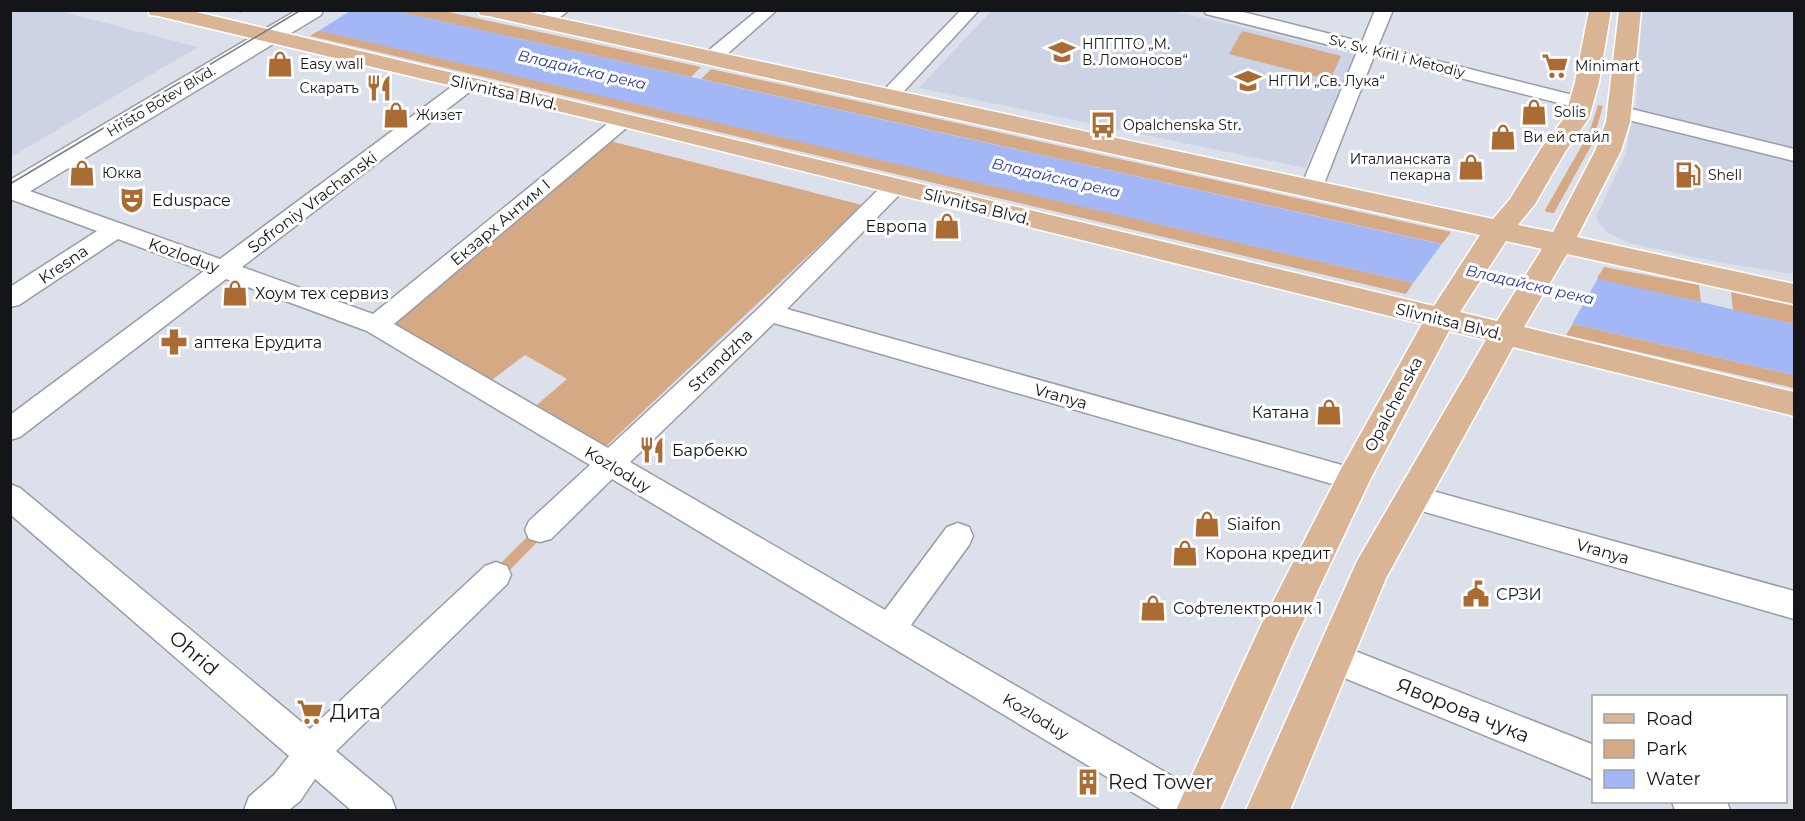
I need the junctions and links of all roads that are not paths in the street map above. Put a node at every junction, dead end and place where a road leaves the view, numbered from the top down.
1 (158, 10) edge
2 (313, 10) edge
3 (488, 10) edge
4 (768, 10) edge
5 (971, 10) edge
6 (1212, 10) edge
7 (1384, 10) edge
8 (1600, 10) edge
9 (1630, 10) edge
10 (552, 16) edge
11 (267, 26) edge
12 (1367, 48) junction
13 (710, 59) junction
14 (470, 83) junction
15 (887, 98) junction
16 (1582, 103) junction
17 (1619, 112) junction
18 (624, 120) junction
19 (1794, 155) edge
20 (11, 186) edge
21 (895, 186) junction
22 (1311, 189) junction
23 (115, 230) junction
24 (1495, 235) junction
25 (1556, 249) junction
26 (224, 269) junction
27 (1794, 294) edge
28 (10, 299) edge
29 (1444, 312) junction
30 (769, 313) junction
31 (376, 325) junction
32 (1509, 328) junction
33 (1794, 404) edge
34 (10, 430) edge
35 (610, 464) junction
36 (1353, 479) junction
37 (10, 496) edge
38 (1411, 497) junction
39 (540, 530) dead end
40 (958, 536) dead end
41 (496, 575) dead end
42 (1794, 605) edge
43 (890, 629) junction
44 (1332, 657) junction
45 (313, 754) junction
46 (1592, 763) edge
47 (1695, 803) edge
48 (262, 810) edge
49 (378, 810) edge
50 (1197, 810) edge
51 (1268, 810) edge
52 (1712, 810) edge

1 - 11 main road, Slivnitsa Blvd.
2 - 11 main road, Hristo Botev Blvd.
3 - 10 main road
4 - 13 street
5 - 15 street
6 - 12 street, Sv. Sv. Kiril i Metodiy
7 - 12 street
8 - 16 main road, Opalchenska
9 - 17 main road
10 - 13 main road
11 - 14 main road, Slivnitsa Blvd.
11 - 20 main road, Hristo Botev Blvd.
12 - 16 street, Sv. Sv. Kiril i Metodiy
12 - 22 street
13 - 15 main road
14 - 18 main road, Slivnitsa Blvd.
14 - 26 street, Sofroniy Vrachanski
15 - 22 main road
16 - 24 main road, Opalchenska
17 - 19 street
17 - 25 main road
18 - 21 main road, Slivnitsa Blvd.
18 - 31 street, Екзарх Антим I
20 - 23 street, Kozloduy
21 - 29 main road, Slivnitsa Blvd.
21 - 30 street, Strandzha
22 - 24 main road
23 - 26 street, Kozloduy
23 - 28 street, Kresna
24 - 25 main road
24 - 29 main road, Opalchenska
25 - 27 main road
25 - 32 main road
26 - 31 street, Kozloduy
26 - 34 street, Sofroniy Vrachanski
29 - 32 main road, Slivnitsa Blvd.
29 - 36 main road, Opalchenska
30 - 35 street, Strandzha
30 - 36 street, Vranya
31 - 35 street, Kozloduy
32 - 33 main road, Slivnitsa Blvd.
32 - 38 main road
35 - 39 street, Strandzha
35 - 43 street, Kozloduy
36 - 50 main road, Opalchenska
37 - 45 street, Ohrid
38 - 42 street, Vranya
38 - 44 main road
40 - 43 street
41 - 45 street
43 - 50 street, Kozloduy
44 - 46 street, Яворова чука
44 - 51 main road
45 - 48 street
45 - 49 street, Ohrid
47 - 52 street

